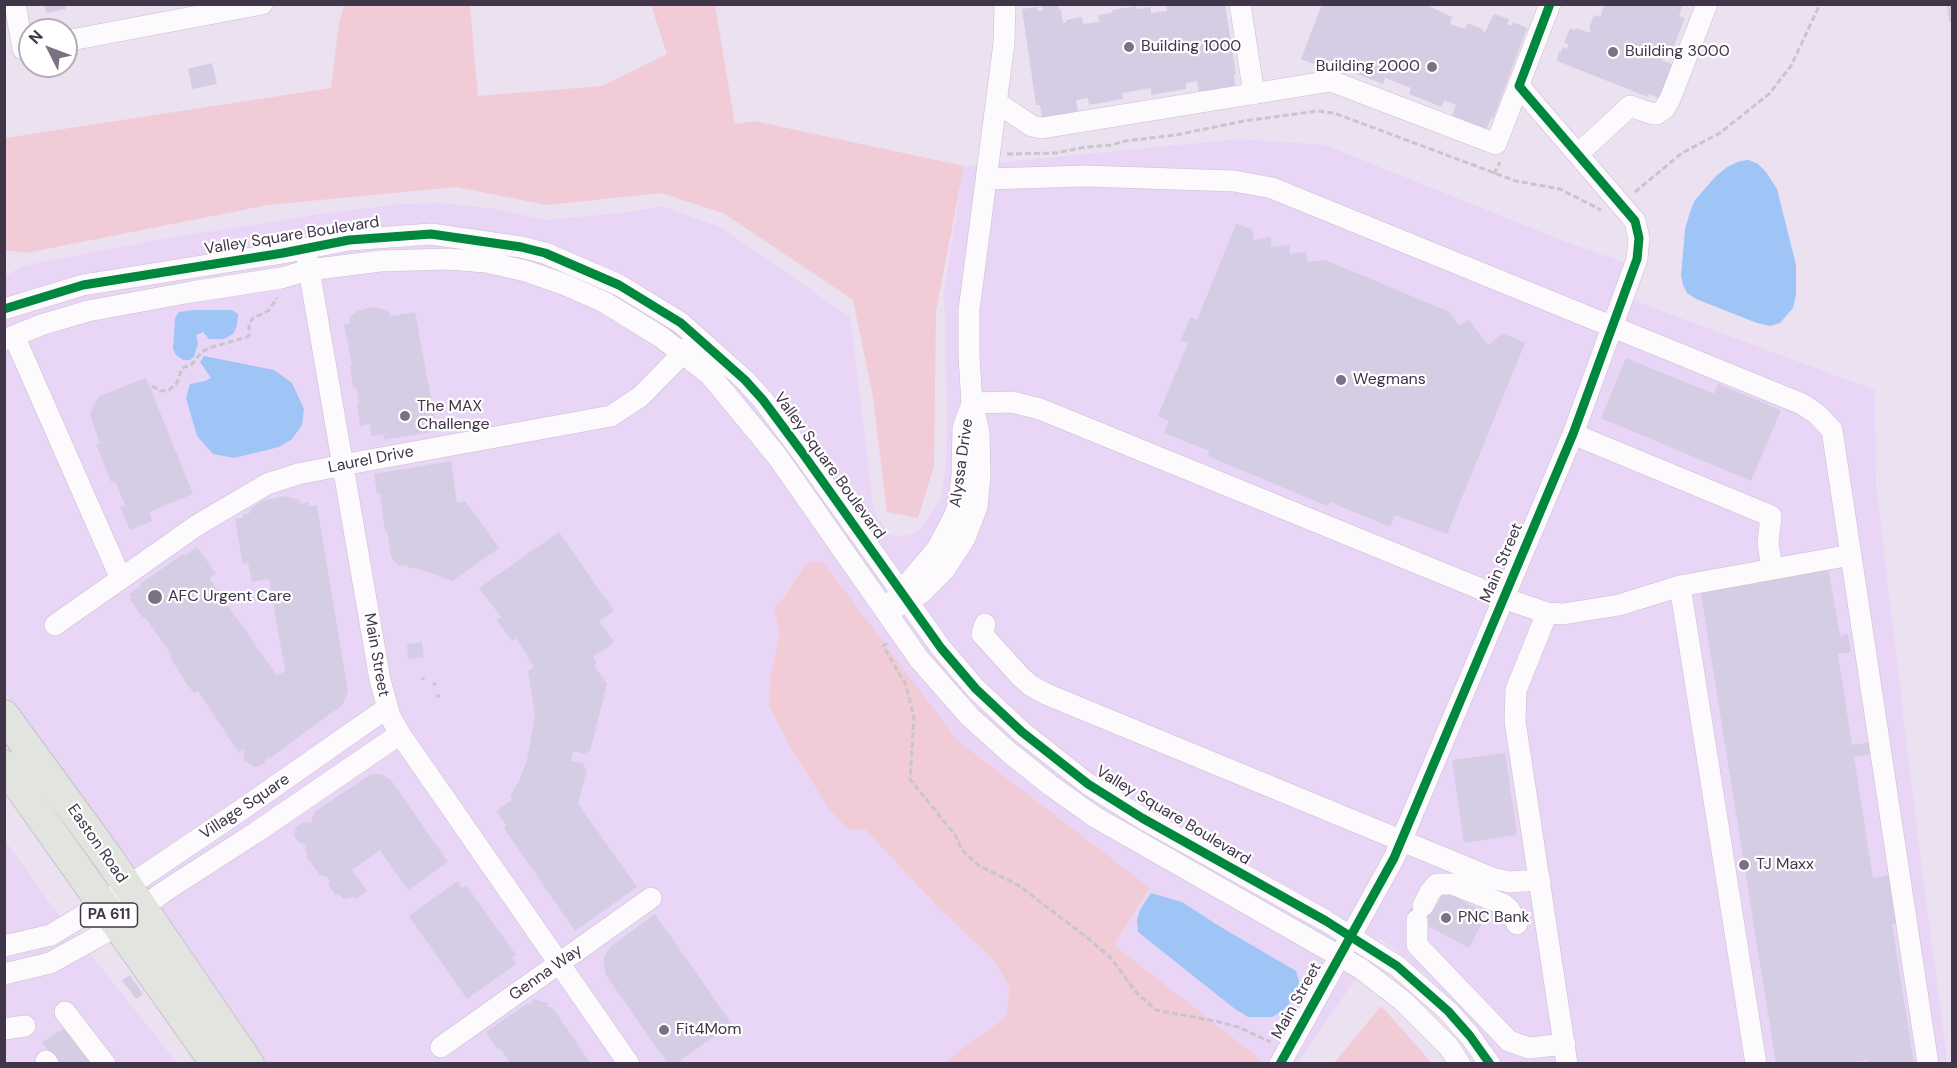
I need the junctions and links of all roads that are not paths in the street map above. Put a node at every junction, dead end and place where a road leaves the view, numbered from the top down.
1 (15, 4) edge
2 (262, 4) edge
3 (1005, 4) edge
4 (1240, 4) edge
5 (1550, 4) edge
6 (1707, 4) edge
7 (18, 38) edge
8 (78, 39) edge
9 (1519, 86) junction
10 (1254, 94) junction
11 (996, 102) junction
12 (1578, 154) junction
13 (987, 179) junction
14 (306, 248) junction
15 (309, 270) junction
16 (4, 309) edge
17 (1612, 328) junction
18 (698, 337) junction
19 (9, 338) edge
20 (683, 353) junction
21 (972, 403) junction
22 (1573, 434) junction
23 (344, 465) junction
24 (1851, 555) junction
25 (1772, 569) junction
26 (122, 579) junction
27 (1680, 586) junction
28 (904, 596) junction
29 (1503, 598) junction
30 (885, 612) junction
31 (1547, 614) junction
32 (985, 624) dead end
33 (55, 625) dead end
34 (387, 708) junction
35 (4, 715) edge
36 (400, 734) junction
37 (4, 765) edge
38 (1401, 841) junction
39 (1540, 880) junction
40 (135, 897) junction
41 (651, 898) dead end
42 (109, 915) junction
43 (1517, 924) dead end
44 (1351, 936) junction
45 (4, 946) edge
46 (1339, 956) junction
47 (559, 963) junction
48 (4, 974) edge
49 (65, 1012) dead end
50 (441, 1047) dead end
51 (1566, 1054) edge
52 (1283, 1057) edge
53 (105, 1064) edge
54 (216, 1064) edge
55 (249, 1064) edge
56 (629, 1064) edge
57 (1460, 1064) edge
58 (1490, 1064) edge
59 (1756, 1064) edge
60 (1928, 1064) edge

1 - 7 street
2 - 8 street
3 - 11 street, Alyssa Drive
4 - 10 street
5 - 9 street
6 - 12 street
9 - 10 street
9 - 12 street, Main Street
10 - 11 street
11 - 13 street, Alyssa Drive
12 - 17 street, Main Street
13 - 17 street
13 - 21 street, Alyssa Drive
14 - 15 street, Main Street
14 - 16 street, Valley Square Boulevard
14 - 18 street, Valley Square Boulevard
15 - 19 street
15 - 20 street
15 - 23 street, Main Street
17 - 22 street, Main Street
17 - 24 street
18 - 20 street, Laurel Drive
18 - 28 street, Valley Square Boulevard
19 - 26 street
20 - 23 street, Laurel Drive
20 - 30 street
21 - 28 street, Alyssa Drive
21 - 29 street
22 - 25 street
22 - 29 street, Main Street
23 - 26 street, Laurel Drive
23 - 34 street, Main Street
24 - 25 street
24 - 60 street
25 - 27 street
26 - 33 street, Laurel Drive
27 - 31 street
27 - 59 street
28 - 30 street, Alyssa Drive
28 - 44 street, Valley Square Boulevard
29 - 31 street
29 - 38 street, Main Street
30 - 46 street
31 - 39 street
32 - 38 street
34 - 36 street, Main Street
34 - 40 street, Village Square
35 - 40 highway, Easton Road / PA 611
36 - 40 street, Village Square
36 - 47 street, Main Street
37 - 42 highway, Easton Road / PA 611
38 - 39 street
38 - 44 street, Main Street
39 - 51 street
40 - 42 street, Village Square
40 - 55 highway, Easton Road / PA 611
41 - 47 street, Genna Way
42 - 45 street
42 - 48 street
42 - 54 highway, Easton Road / PA 611
43 - 51 street
44 - 46 street, Main Street
44 - 58 street, Valley Square Boulevard
46 - 52 street, Main Street
46 - 57 street
47 - 50 street, Genna Way
47 - 56 street, Main Street
49 - 53 street

